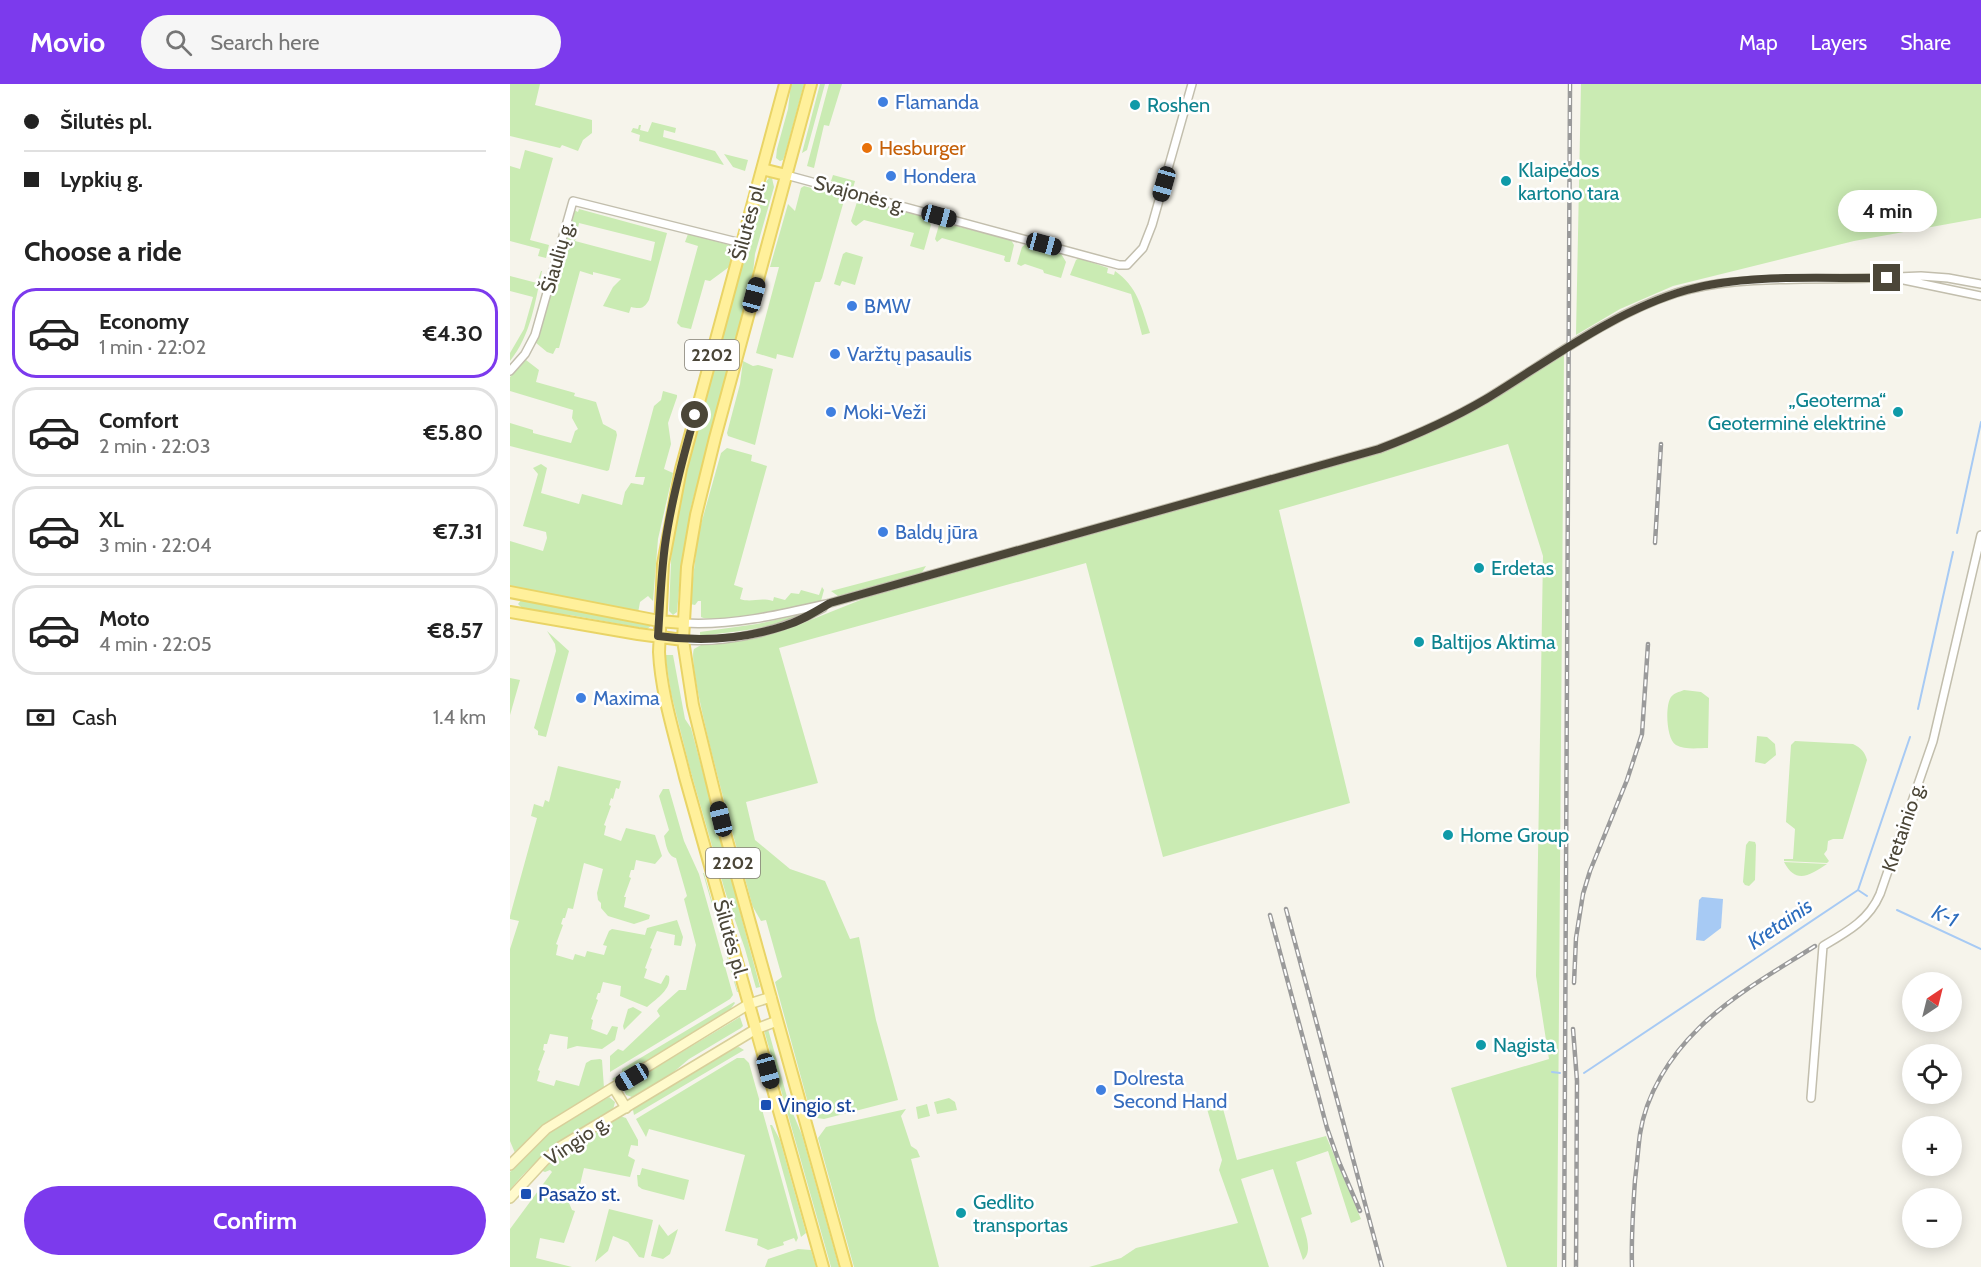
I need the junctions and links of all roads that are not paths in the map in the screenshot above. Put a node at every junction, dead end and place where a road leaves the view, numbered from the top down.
1 (785, 84) edge
2 (811, 84) edge
3 (1192, 84) edge
4 (762, 169) junction
5 (786, 175) junction
6 (741, 243) junction
7 (1887, 278) junction
8 (1981, 284) edge
9 (1981, 296) edge
10 (510, 371) edge
11 (1981, 535) edge
12 (511, 592) edge
13 (830, 603) junction
14 (510, 611) edge
15 (659, 621) junction
16 (683, 623) junction
17 (658, 636) junction
18 (683, 640) junction
19 (771, 997) junction
20 (749, 1004) junction
21 (777, 1021) junction
22 (756, 1029) junction
23 (614, 1088) junction
24 (1811, 1098) dead end
25 (626, 1108) junction
26 (510, 1165) edge
27 (510, 1198) edge
28 (823, 1267) edge
29 (846, 1267) edge

1 - 4 main road, Šilutės pl. / 2202
2 - 5 main road, Šilutės pl. / 2202
3 - 5 street, Svajonės g.
4 - 5 main road
4 - 6 main road, Šilutės pl. / 2202
5 - 16 main road, Šilutės pl. / 2202
6 - 10 street, Šiaulių g.
6 - 15 main road, Šilutės pl. / 2202
7 - 8 street
7 - 9 street
7 - 13 street
11 - 24 street, Kretainio g.
12 - 14 main road
12 - 15 main road
13 - 16 street
13 - 18 street
14 - 17 main road
15 - 16 main road
15 - 17 main road, Šilutės pl. / 2202
16 - 18 main road, Šilutės pl. / 2202
17 - 18 main road
17 - 20 main road, Šilutės pl. / 2202
18 - 19 main road, Šilutės pl. / 2202
19 - 20 main road, Vingio g.
19 - 21 main road, Šilutės pl. / 2202
20 - 22 main road, Šilutės pl. / 2202
20 - 23 main road, Vingio g.
21 - 22 main road, Vingio g.
21 - 29 main road, Šilutės pl. / 2202
22 - 25 main road, Vingio g.
22 - 28 main road, Šilutės pl. / 2202
23 - 25 main road
23 - 26 main road, Vingio g.
25 - 27 main road, Vingio g.

